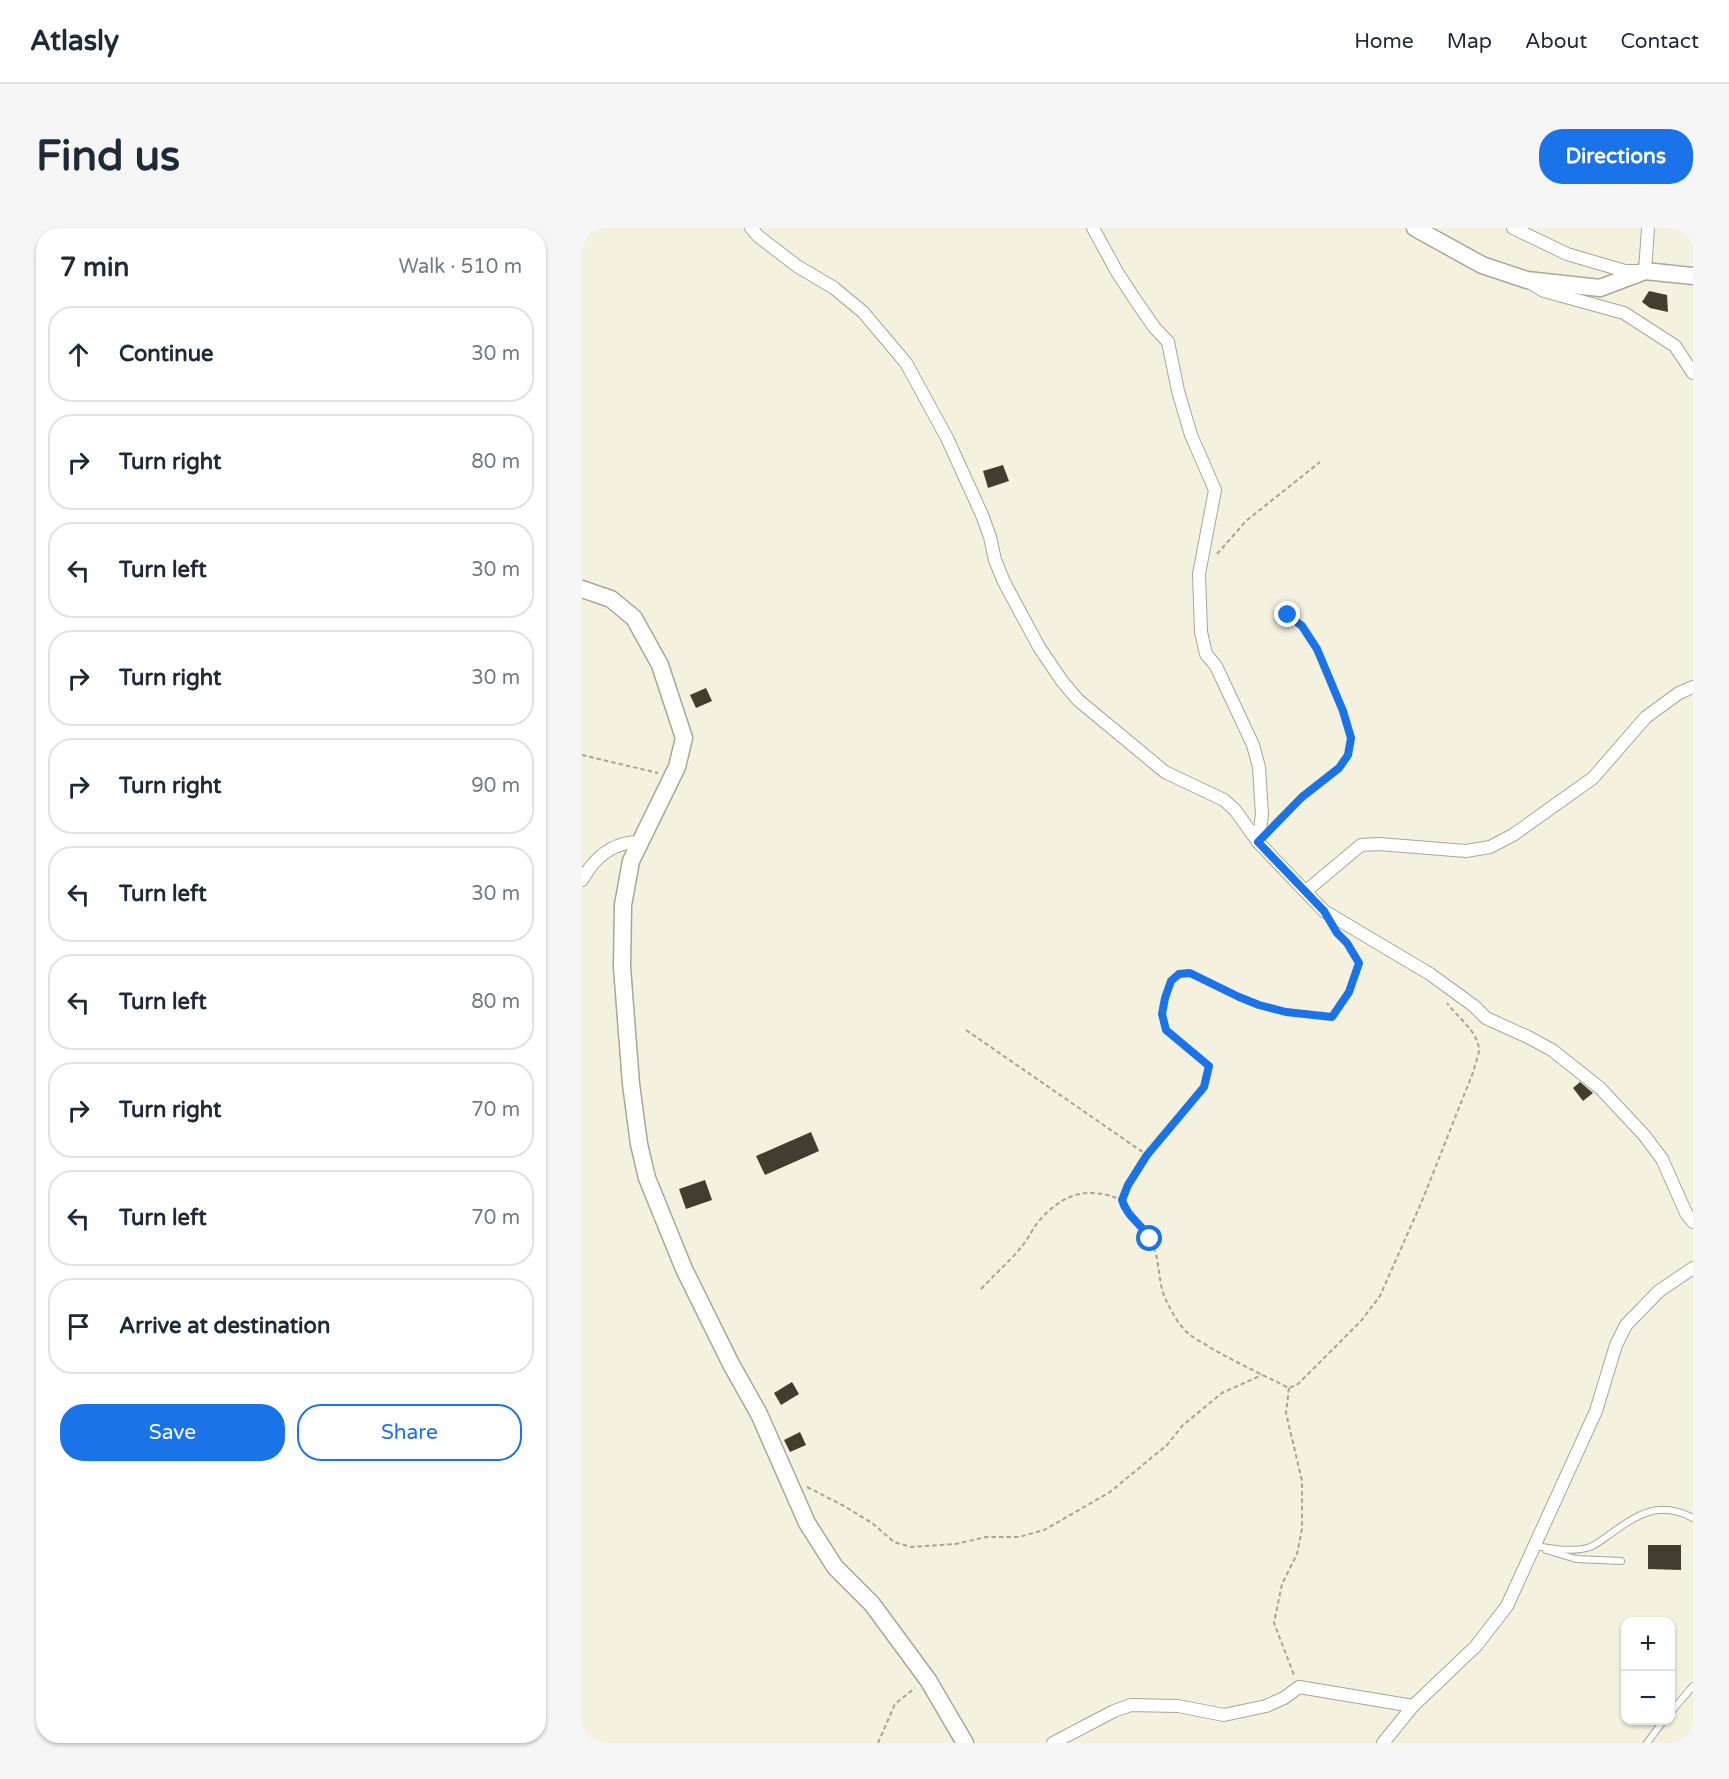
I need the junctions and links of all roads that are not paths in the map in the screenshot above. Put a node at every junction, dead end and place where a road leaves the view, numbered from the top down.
1 (751, 228) edge
2 (1093, 228) edge
3 (1416, 228) edge
4 (1513, 228) edge
5 (1648, 228) edge
6 (1645, 271) junction
7 (1693, 276) edge
8 (1527, 280) junction
9 (1693, 373) edge
10 (582, 589) edge
11 (1693, 687) edge
12 (639, 842) junction
13 (1258, 842) junction
14 (582, 880) edge
15 (1306, 891) junction
16 (1693, 1222) edge
17 (1693, 1269) edge
18 (1693, 1518) edge
19 (1534, 1546) junction
20 (1621, 1561) dead end
21 (1693, 1686) edge
22 (1413, 1706) junction
23 (1675, 1708) edge
24 (1660, 1725) edge
25 (965, 1743) edge
26 (1053, 1743) edge
27 (1383, 1743) edge
28 (1647, 1743) edge

1 - 13 street
2 - 13 street
3 - 8 street
4 - 6 street
5 - 6 street
6 - 7 street
6 - 8 street
8 - 9 street
10 - 12 street
11 - 15 street
12 - 14 street
12 - 25 street
13 - 15 street
15 - 16 street
17 - 19 street
18 - 19 lane
19 - 20 lane
19 - 22 street
21 - 23 lane
22 - 26 street
22 - 27 street
24 - 28 lane

